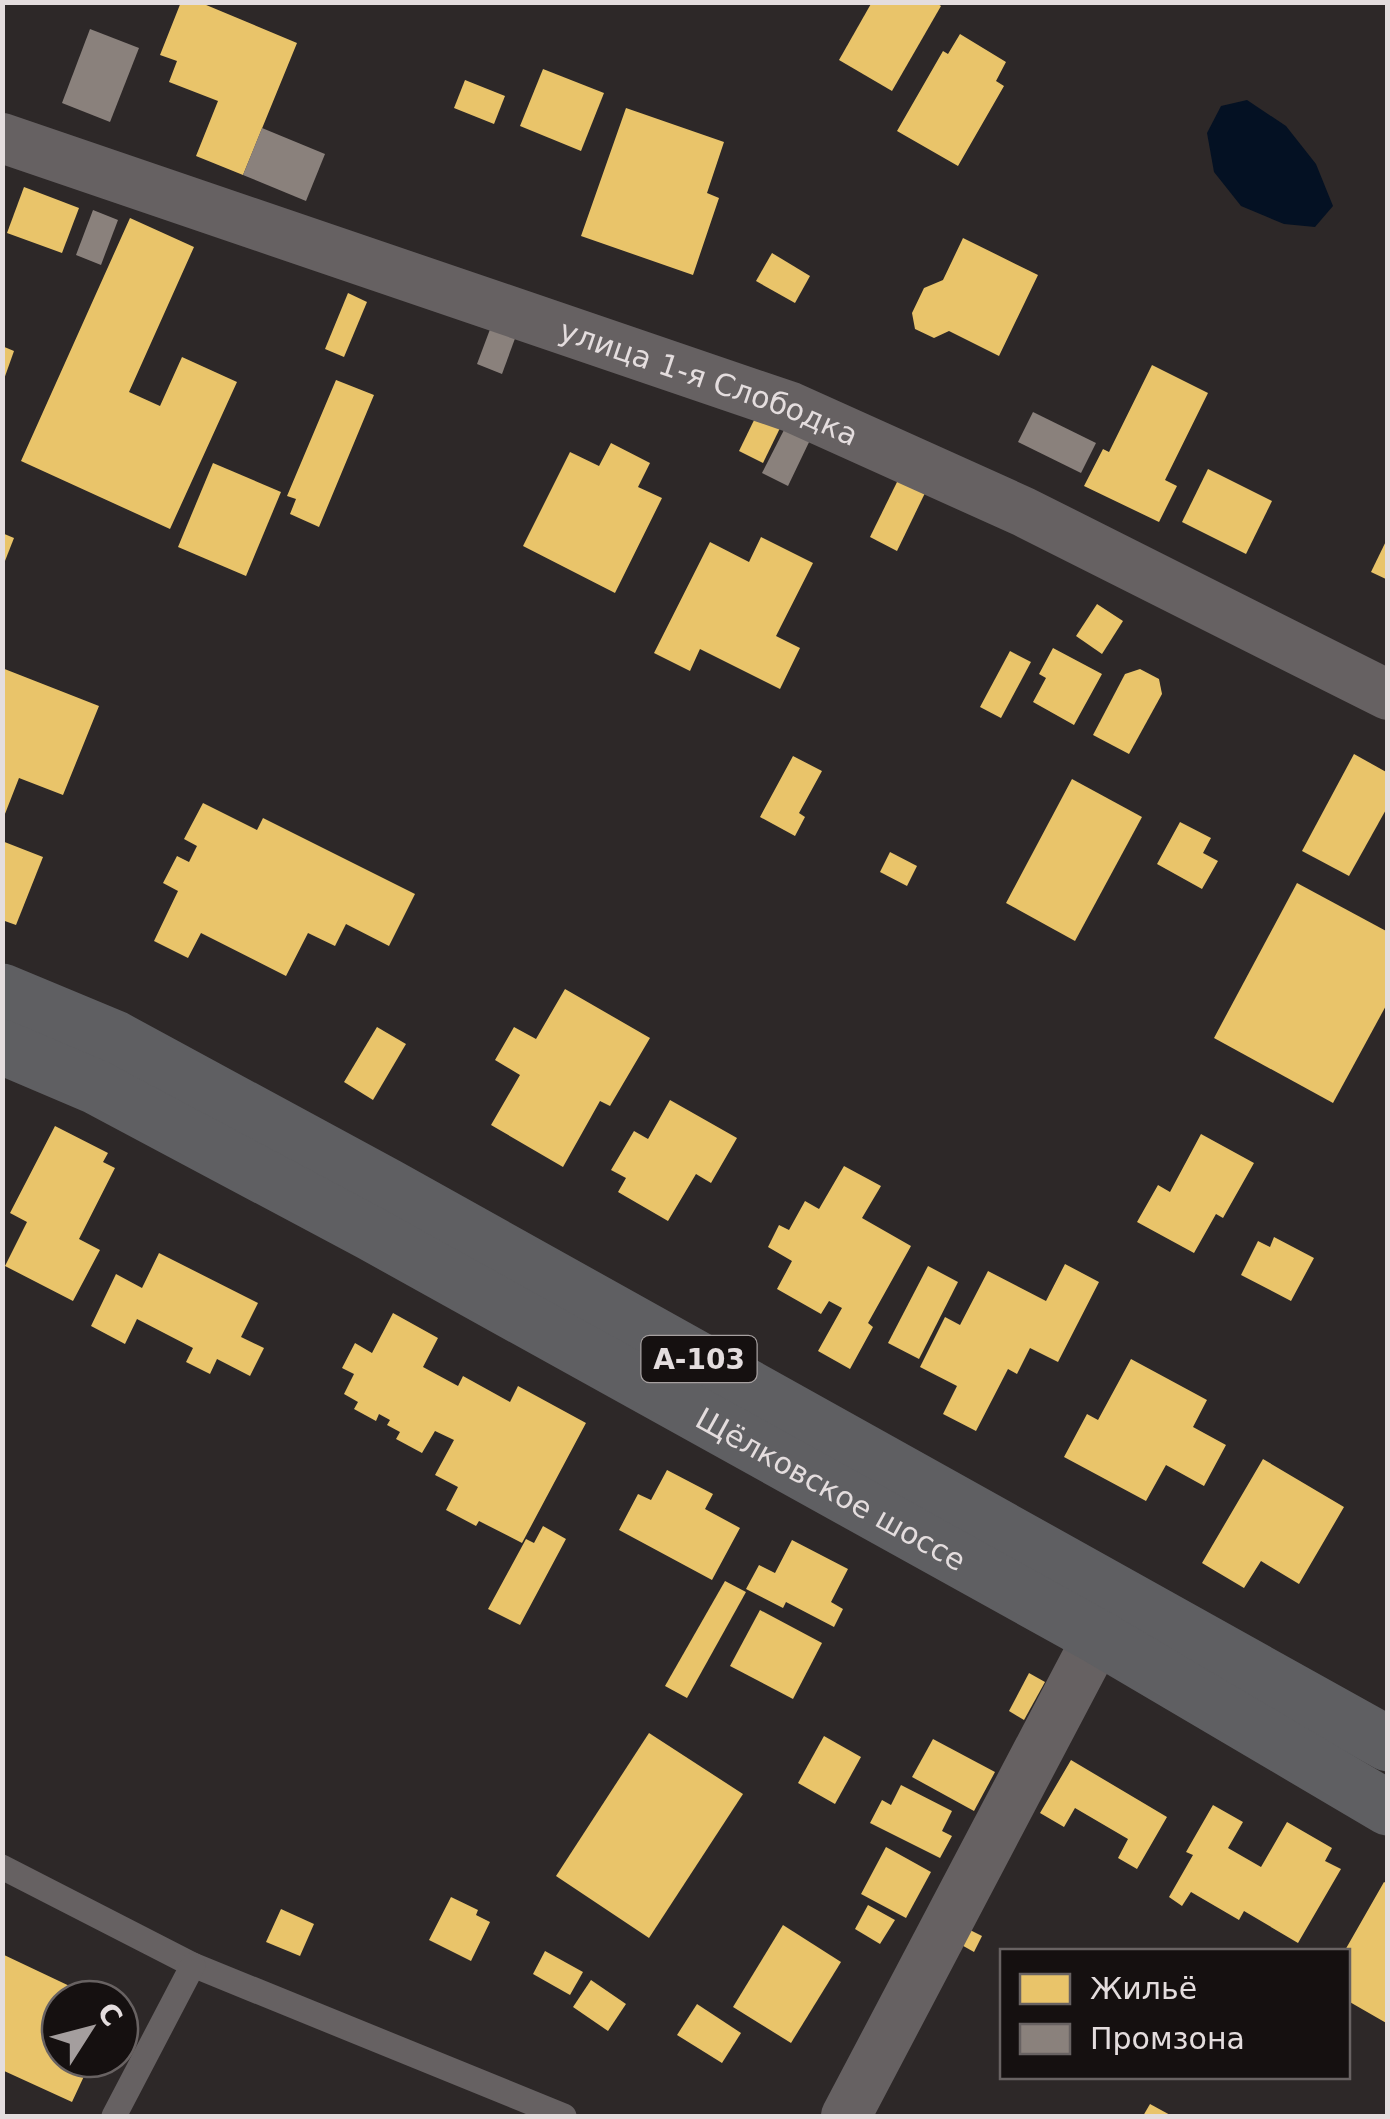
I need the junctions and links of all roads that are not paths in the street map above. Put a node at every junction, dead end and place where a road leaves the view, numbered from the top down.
1 (2, 138) edge
2 (1388, 695) edge
3 (2, 991) edge
4 (2, 1047) edge
5 (1098, 1637) junction
6 (1388, 1744) edge
7 (1388, 1808) edge
8 (2, 1867) edge
9 (192, 1965) junction
10 (114, 2116) edge
11 (564, 2116) edge
12 (846, 2116) edge

1 - 2 street, улица 1-я Слободка
3 - 6 main road, Щёлковское шоссе / А-103
4 - 5 main road, Щёлковское шоссе / А-103
5 - 7 main road, Щёлковское шоссе / А-103
5 - 12 street
8 - 9 lane
9 - 10 lane
9 - 11 lane

